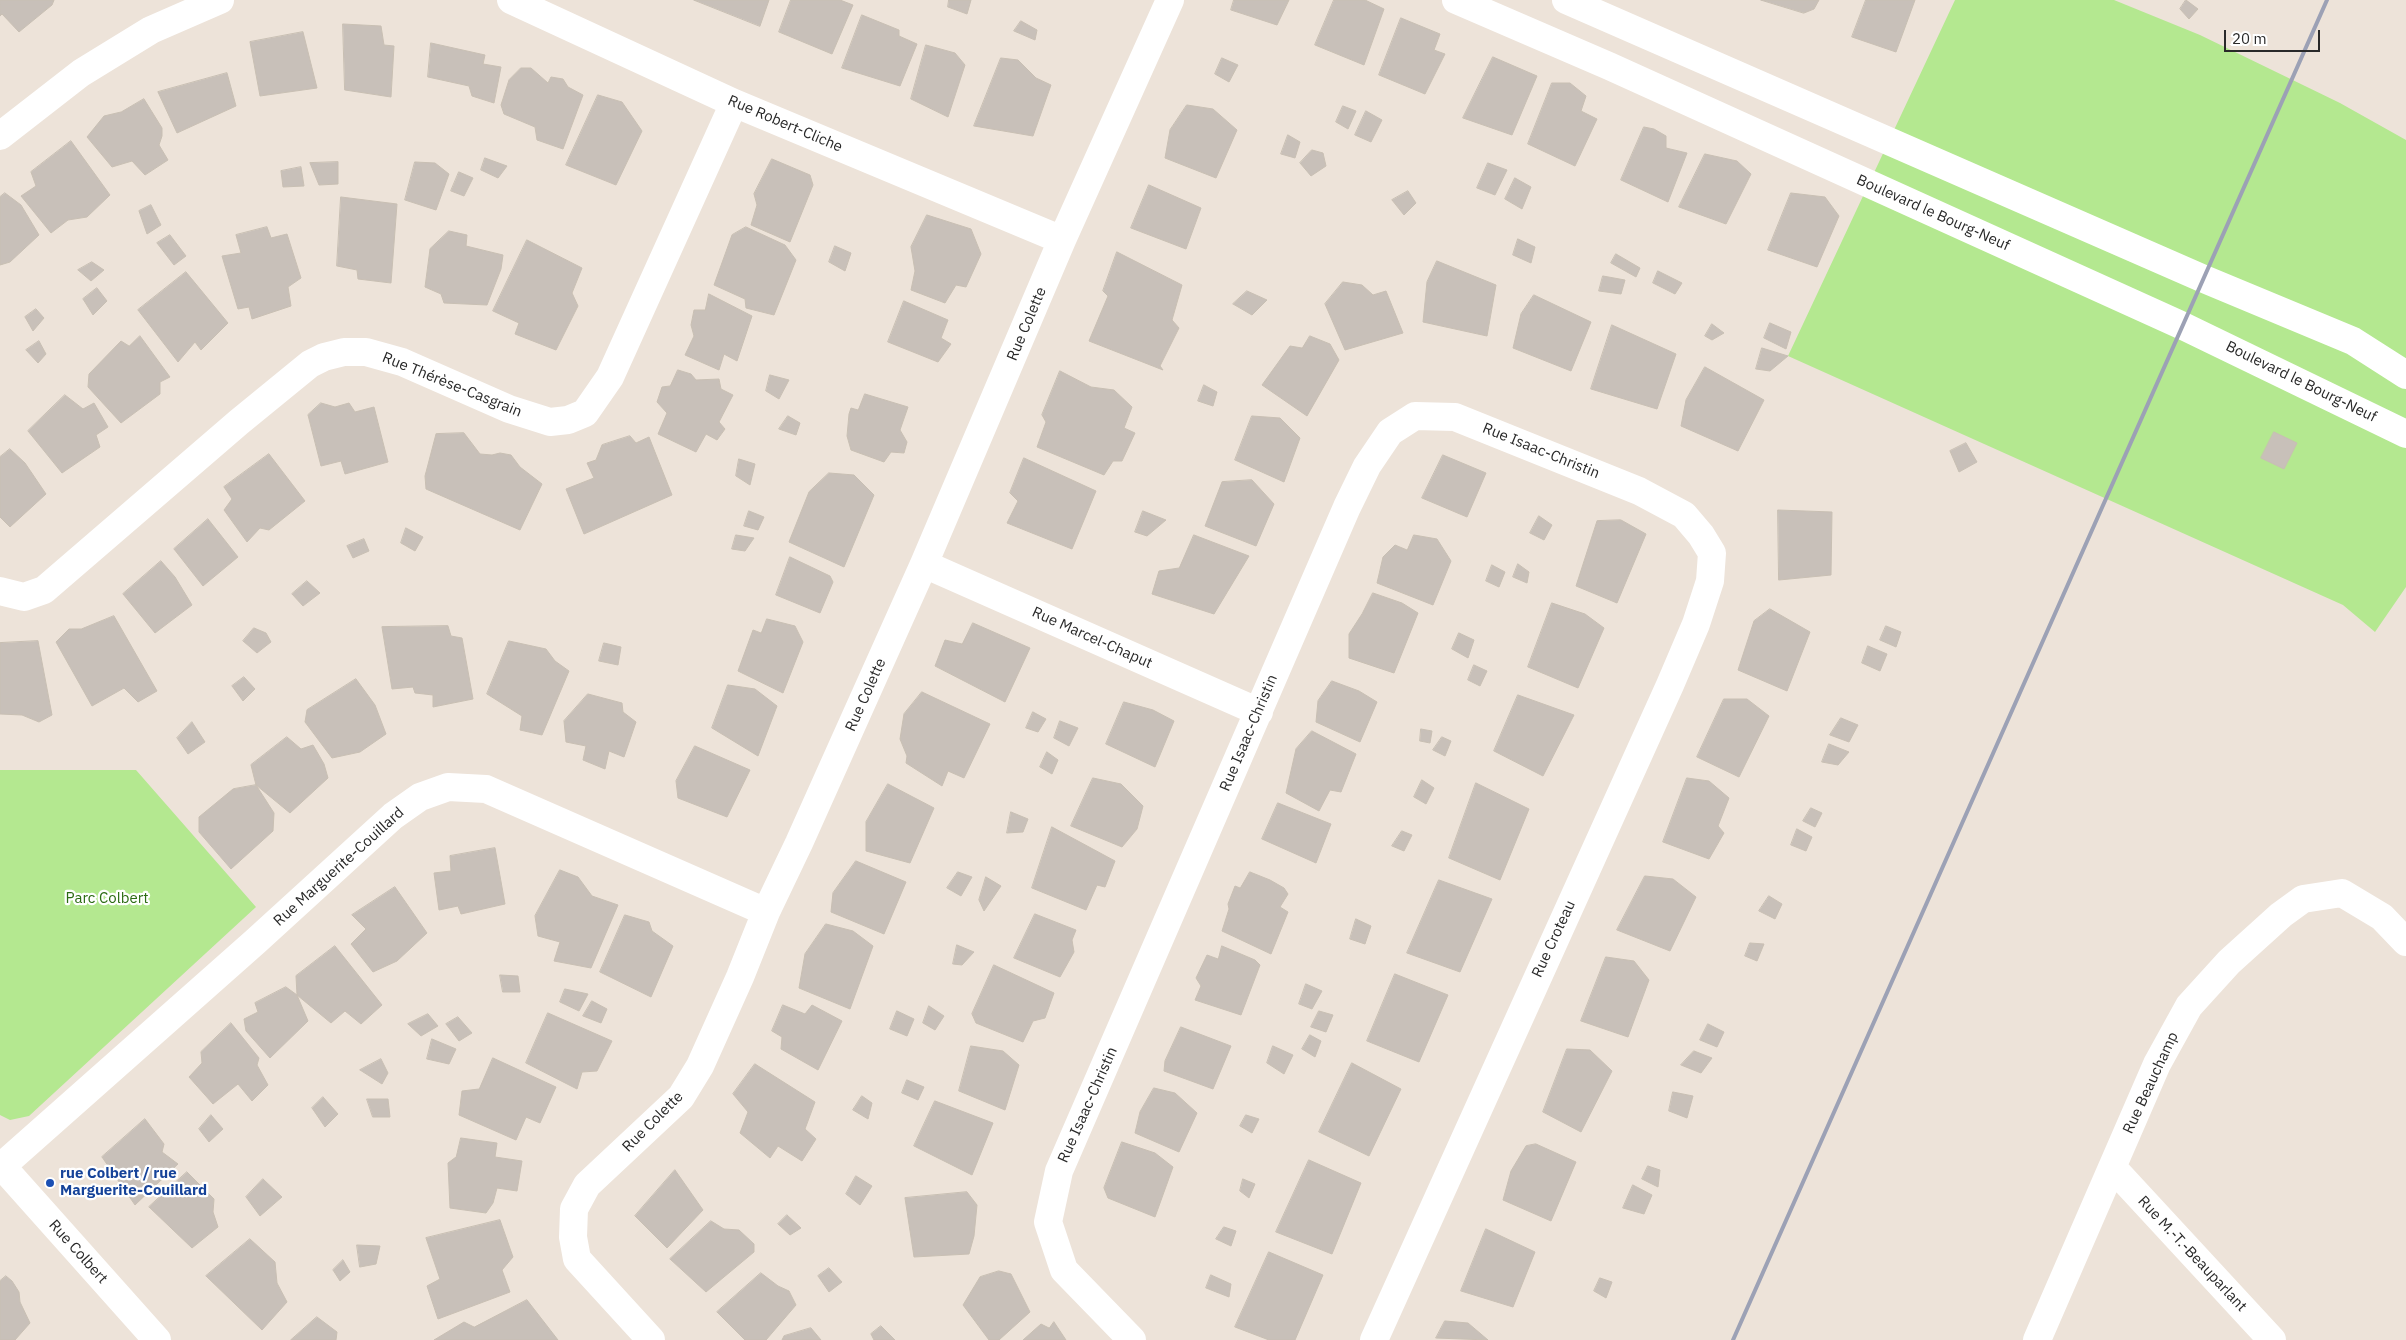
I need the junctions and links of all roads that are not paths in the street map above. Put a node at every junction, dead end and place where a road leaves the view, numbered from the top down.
1 (220, 0) edge
2 (511, 0) edge
3 (1170, 0) edge
4 (1456, 0) edge
5 (1566, 0) edge
6 (1593, 6) edge
7 (1573, 50) junction
8 (734, 103) junction
9 (0, 136) edge
10 (1062, 240) junction
11 (2406, 375) edge
12 (2406, 434) edge
13 (1701, 535) joint
14 (924, 564) junction
15 (0, 592) edge
16 (1259, 712) junction
17 (766, 912) junction
18 (2406, 942) edge
19 (1, 1165) edge
20 (2113, 1168) junction
21 (157, 1340) edge
22 (651, 1340) edge
23 (1132, 1340) edge
24 (1374, 1340) edge
25 (2037, 1340) edge
26 (2272, 1340) edge

1 - 9 street
2 - 8 street, Rue Robert-Cliche
3 - 10 street, Rue Colette
4 - 7 street, Boulevard le Bourg-Neuf
5 - 6 street
6 - 7 street
6 - 11 street
7 - 12 street, Boulevard le Bourg-Neuf
8 - 10 street, Rue Robert-Cliche
8 - 15 street, Rue Thérèse-Casgrain
10 - 14 street, Rue Colette
13 - 16 street, Rue Isaac-Christin
13 - 24 street, Rue Croteau
14 - 16 street, Rue Marcel-Chaput
14 - 17 street, Rue Colette
16 - 23 street, Rue Isaac-Christin
17 - 19 street, Rue Marguerite-Couillard
17 - 22 street, Rue Colette
18 - 20 street, Rue Beauchamp
19 - 21 street, Rue Colbert
20 - 25 street, Rue Beauchamp
20 - 26 street, Rue M.-T.-Beauparlant

